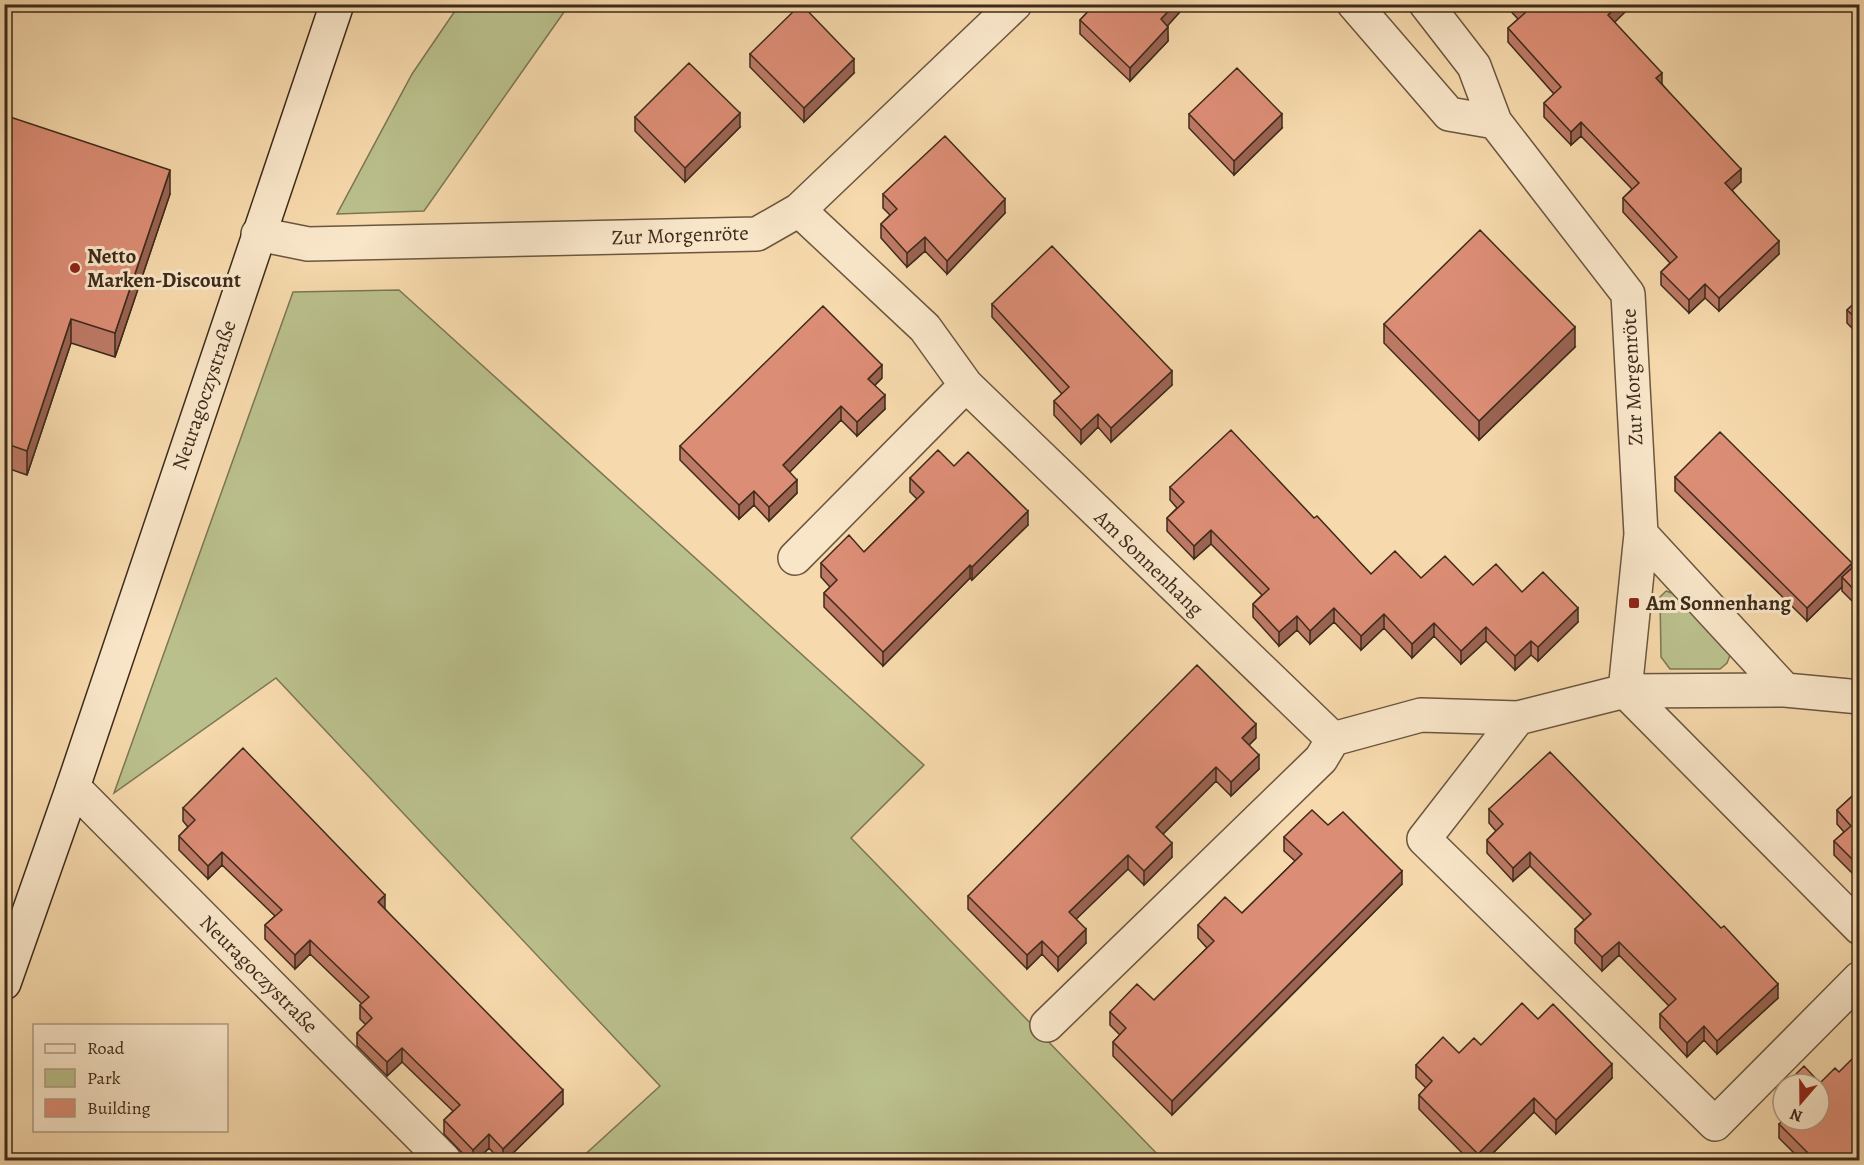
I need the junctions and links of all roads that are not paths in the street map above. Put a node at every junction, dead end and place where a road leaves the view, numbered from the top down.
1 (337, 4) edge
2 (1015, 4) edge
3 (1354, 4) edge
4 (1426, 4) edge
5 (1495, 122) junction
6 (799, 210) junction
7 (258, 234) junction
8 (966, 385) junction
9 (1641, 534) junction
10 (795, 558) dead end
11 (1785, 690) junction
12 (1625, 691) junction
13 (1860, 698) edge
14 (1518, 718) junction
15 (1333, 739) junction
16 (73, 787) junction
17 (1860, 928) edge
18 (1860, 978) edge
19 (4, 983) edge
20 (1047, 1025) dead end
21 (444, 1161) edge

1 - 7 street, Neuragoczystraße
2 - 6 street, Zur Morgenröte
3 - 5 street
4 - 5 street, Zur Morgenröte
5 - 9 street, Zur Morgenröte
6 - 7 street, Zur Morgenröte
6 - 8 street, Am Sonnenhang
7 - 16 street, Neuragoczystraße
8 - 10 street
8 - 15 street, Am Sonnenhang
9 - 11 street
9 - 12 street, Zur Morgenröte
11 - 12 street
11 - 13 street
12 - 14 street
12 - 17 street
14 - 15 street
14 - 18 street
15 - 20 street
16 - 19 street, Neuragoczystraße
16 - 21 street, Neuragoczystraße

